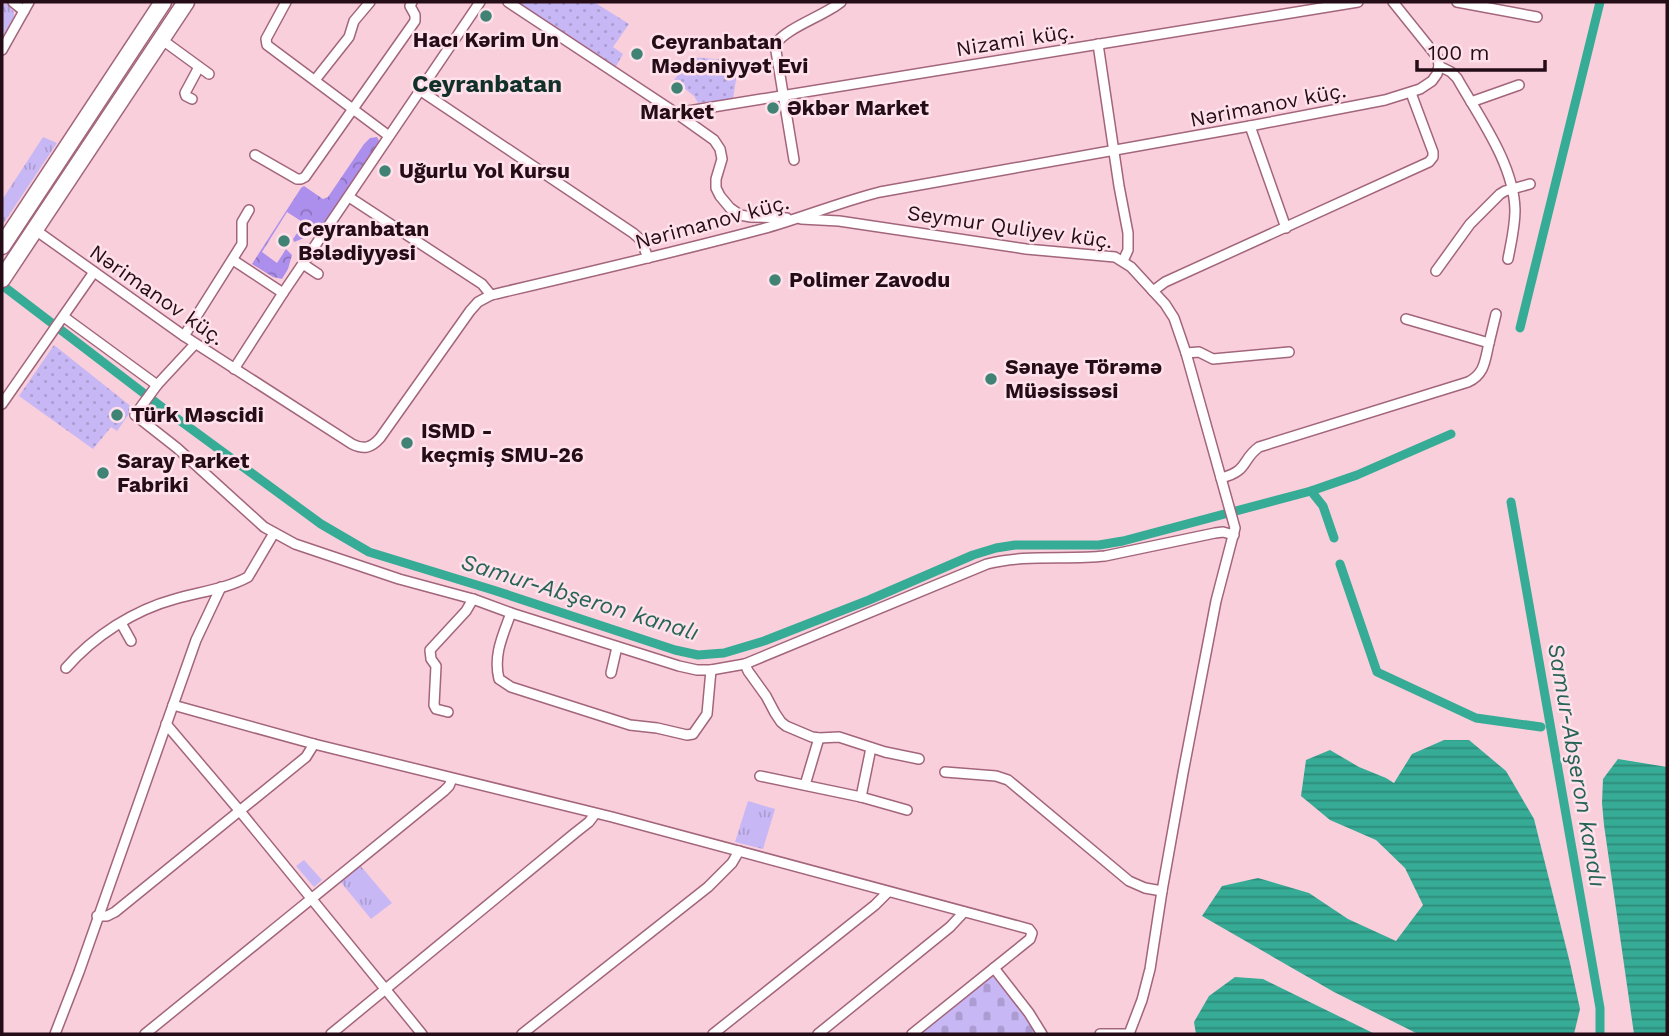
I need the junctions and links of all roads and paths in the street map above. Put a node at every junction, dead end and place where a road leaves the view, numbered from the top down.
1 (13, 2) edge
2 (30, 2) edge
3 (163, 2) edge
4 (186, 2) edge
5 (286, 2) edge
6 (370, 2) edge
7 (412, 2) edge
8 (480, 2) edge
9 (508, 2) edge
10 (841, 2) edge
11 (1359, 2) edge
12 (1393, 2) edge
13 (1457, 2) edge
14 (24, 11) junction
15 (1537, 17) dead end
16 (161, 39) junction
17 (1098, 44) junction
18 (2, 50) edge
19 (1439, 66) junction
20 (199, 67) junction
21 (209, 74) dead end
22 (315, 80) junction
23 (1519, 85) dead end
24 (421, 91) junction
25 (1411, 93) junction
26 (783, 95) junction
27 (192, 99) dead end
28 (1471, 102) junction
29 (353, 108) junction
30 (676, 113) junction
31 (1250, 126) junction
32 (389, 136) junction
33 (1115, 151) junction
34 (255, 155) dead end
35 (794, 160) dead end
36 (1531, 184) dead end
37 (1513, 189) junction
38 (349, 197) junction
39 (249, 210) dead end
40 (793, 218) junction
41 (1286, 228) junction
42 (34, 229) junction
43 (3, 240) edge
44 (648, 258) junction
45 (1508, 258) dead end
46 (233, 260) junction
47 (1123, 261) junction
48 (303, 264) junction
49 (1436, 271) dead end
50 (94, 272) junction
51 (318, 274) dead end
52 (2, 279) edge
53 (1153, 291) junction
54 (283, 293) junction
55 (491, 295) junction
56 (1496, 314) dead end
57 (63, 318) junction
58 (1406, 319) dead end
59 (184, 336) junction
60 (1489, 343) junction
61 (195, 344) junction
62 (1289, 352) dead end
63 (1186, 354) junction
64 (234, 369) junction
65 (157, 385) junction
66 (2, 404) edge
67 (1222, 478) junction
68 (274, 533) junction
69 (1234, 534) junction
70 (221, 587) junction
71 (473, 599) junction
72 (511, 613) junction
73 (121, 624) junction
74 (131, 641) dead end
75 (617, 647) junction
76 (746, 664) junction
77 (66, 668) dead end
78 (711, 670) junction
79 (611, 673) dead end
80 (173, 705) junction
81 (448, 712) dead end
82 (166, 724) junction
83 (819, 738) junction
84 (314, 744) junction
85 (871, 748) junction
86 (919, 759) dead end
87 (945, 772) dead end
88 (760, 776) dead end
89 (452, 779) junction
90 (805, 785) junction
91 (862, 797) junction
92 (239, 810) junction
93 (907, 810) dead end
94 (595, 814) junction
95 (739, 851) junction
96 (888, 891) junction
97 (1162, 891) junction
98 (310, 899) junction
99 (964, 912) junction
100 (97, 916) junction
101 (994, 968) junction
102 (386, 990) junction
103 (55, 1034) edge
104 (145, 1034) edge
105 (331, 1034) edge
106 (422, 1034) edge
107 (522, 1034) edge
108 (713, 1034) edge
109 (818, 1034) edge
110 (912, 1034) edge
111 (1042, 1034) edge
112 (1100, 1034) edge
113 (1127, 1034) edge

1 - 14 street
2 - 14 street
3 - 43 highway
4 - 16 highway
5 - 22 street
6 - 22 street
7 - 29 street
8 - 24 street
9 - 30 street
10 - 26 street
11 - 17 street, Nizami küç.
12 - 19 street
13 - 15 street
14 - 18 street
16 - 20 street
16 - 42 highway
17 - 26 street, Nizami küç.
17 - 33 street
19 - 25 street, Nərimanov küç.
19 - 28 street
20 - 21 street
20 - 27 street
22 - 29 street
23 - 28 street
24 - 32 street
24 - 44 street
25 - 31 street, Nərimanov küç.
25 - 41 street
26 - 30 street, Nizami küç.
26 - 35 street
28 - 37 street
29 - 32 street
29 - 34 street
30 - 40 street
31 - 33 street, Nərimanov küç.
31 - 41 street
32 - 38 street
33 - 40 street, Nərimanov küç.
33 - 47 street
36 - 37 street
37 - 45 street
37 - 49 street
38 - 48 street
38 - 55 street
39 - 46 street
40 - 44 street, Nərimanov küç.
40 - 47 street, Seymur Quliyev küç.
41 - 53 street
42 - 50 street, Nərimanov küç.
42 - 52 highway
44 - 55 street, Nərimanov küç.
46 - 54 street
46 - 59 street
47 - 53 street, Seymur Quliyev küç.
48 - 51 street
48 - 54 street
50 - 57 street
50 - 59 street, Nərimanov küç.
53 - 63 street, Seymur Quliyev küç.
54 - 64 street
55 - 64 street, Nərimanov küç.
56 - 60 street
57 - 65 street
57 - 66 street
58 - 60 street
59 - 61 street, Nərimanov küç.
60 - 67 street
61 - 64 street, Nərimanov küç.
61 - 65 street
62 - 63 street
63 - 67 street, Seymur Quliyev küç.
65 - 68 street
67 - 69 street, Seymur Quliyev küç.
68 - 70 street
68 - 71 street
69 - 76 street
69 - 97 street, Seymur Quliyev küç.
70 - 73 street
70 - 80 street
71 - 72 street
71 - 81 street
72 - 75 street
72 - 78 street
73 - 74 street
73 - 77 street
75 - 78 street
75 - 79 street
76 - 78 street
76 - 83 street
80 - 82 street
80 - 84 street
82 - 92 street
82 - 100 street
83 - 85 street
83 - 90 street
84 - 89 street
84 - 92 street
85 - 86 street
85 - 91 street
87 - 97 street
88 - 90 street
89 - 94 street
89 - 98 street
90 - 91 street
91 - 93 street
92 - 98 street
92 - 100 street
94 - 95 street
94 - 102 street
95 - 96 street
95 - 107 street
96 - 99 street
96 - 108 street
97 - 113 street, Seymur Quliyev küç.
98 - 102 street
98 - 104 street
99 - 101 street
99 - 109 street
100 - 103 street
101 - 110 street
101 - 111 street
102 - 105 street
102 - 106 street
112 - 113 street

